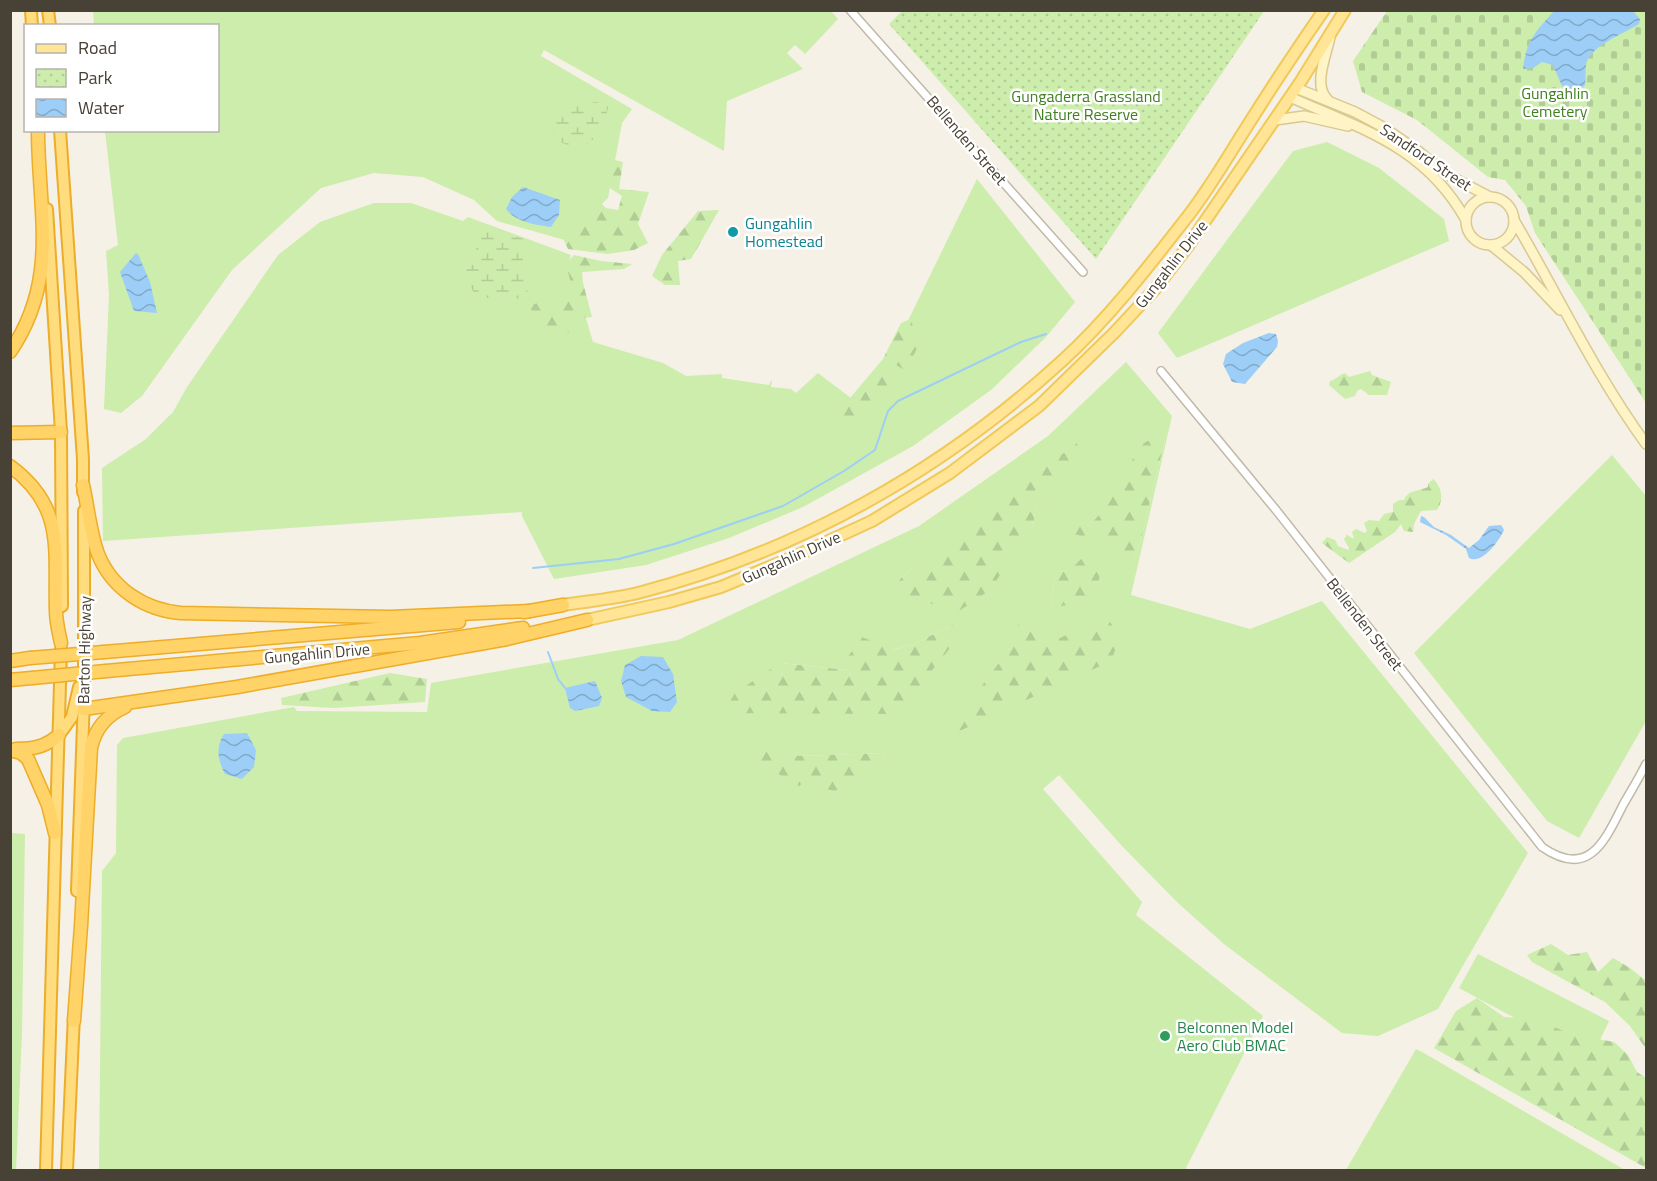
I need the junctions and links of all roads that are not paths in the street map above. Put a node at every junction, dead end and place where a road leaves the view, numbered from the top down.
1 (850, 10) edge
2 (1324, 10) edge
3 (1345, 10) edge
4 (1332, 31) junction
5 (1275, 83) junction
6 (1293, 93) junction
7 (1330, 102) junction
8 (1275, 120) junction
9 (39, 132) edge
10 (39, 132) edge
11 (60, 132) edge
12 (1379, 137) junction
13 (1490, 197) junction
14 (1466, 220) junction
15 (1514, 220) junction
16 (1491, 245) junction
17 (1083, 272) dead end
18 (1566, 316) junction
19 (10, 352) edge
20 (1161, 371) dead end
21 (61, 432) junction
22 (10, 433) edge
23 (1647, 444) edge
24 (82, 453) junction
25 (10, 466) edge
26 (83, 485) junction
27 (563, 605) joint
28 (530, 611) junction
29 (587, 620) junction
30 (61, 643) junction
31 (10, 660) edge
32 (10, 680) edge
33 (60, 689) junction
34 (141, 703) junction
35 (79, 709) junction
36 (59, 735) junction
37 (10, 750) edge
38 (1647, 764) edge
39 (56, 833) junction
40 (74, 1021) junction
41 (46, 1170) edge
42 (67, 1170) edge

1 - 17 street, Bellenden Street
2 - 5 main road, Gungahlin Drive
3 - 4 main road, Gungahlin Drive
4 - 6 main road, Gungahlin Drive
4 - 7 main road
5 - 6 main road
5 - 27 main road, Gungahlin Drive
6 - 7 main road, Sandford Street
6 - 8 main road, Gungahlin Drive
6 - 12 main road, Sandford Street
7 - 13 main road, Sandford Street
8 - 12 main road
8 - 29 main road, Gungahlin Drive
9 - 19 highway
10 - 21 highway, Barton Highway
11 - 24 highway, Barton Highway
12 - 14 main road, Sandford Street
13 - 14 main road
13 - 15 main road
14 - 16 main road
15 - 16 main road
15 - 18 main road
16 - 18 main road
18 - 23 main road
20 - 38 street, Bellenden Street
21 - 22 highway
21 - 24 highway
21 - 30 highway, Barton Highway
24 - 26 highway, Barton Highway
25 - 30 highway
26 - 28 highway
26 - 35 highway, Barton Highway
27 - 28 highway, Gungahlin Drive
28 - 31 highway, Gungahlin Drive, bridge
29 - 32 highway, Gungahlin Drive, bridge
29 - 34 highway
30 - 33 highway, Barton Highway
33 - 35 highway
33 - 36 highway, Barton Highway
34 - 35 highway
34 - 40 highway
35 - 36 highway
35 - 40 highway, Barton Highway
36 - 37 highway
36 - 39 highway, Barton Highway
37 - 39 highway
39 - 41 highway, Barton Highway
40 - 42 highway, Barton Highway

